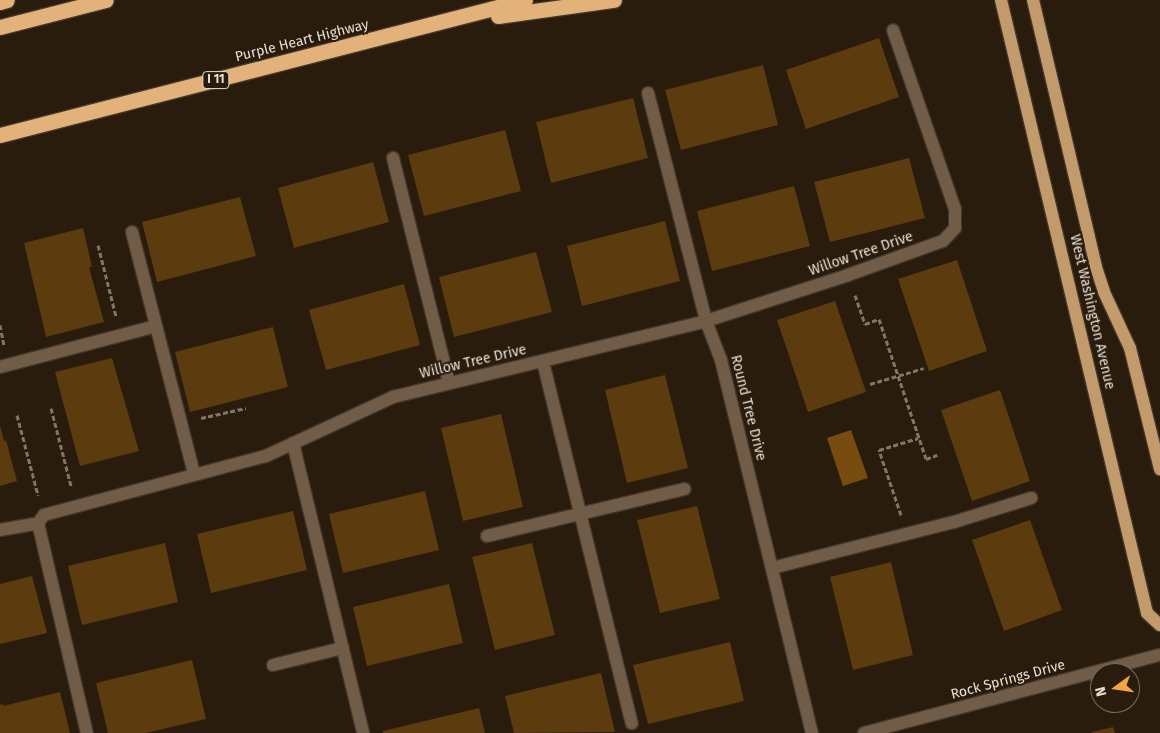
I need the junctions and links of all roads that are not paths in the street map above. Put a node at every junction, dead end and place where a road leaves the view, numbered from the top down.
1 (7, 0) edge
2 (106, 0) edge
3 (526, 0) edge
4 (614, 0) edge
5 (1001, 0) edge
6 (1033, 0) edge
7 (0, 2) edge
8 (432, 25) junction
9 (0, 27) edge
10 (893, 30) dead end
11 (648, 93) dead end
12 (0, 135) edge
13 (394, 158) dead end
14 (132, 232) dead end
15 (706, 321) junction
16 (156, 326) junction
17 (543, 362) junction
18 (0, 368) edge
19 (449, 382) junction
20 (293, 443) junction
21 (1160, 469) edge
22 (194, 474) junction
23 (684, 489) dead end
24 (1031, 498) dead end
25 (582, 514) junction
26 (41, 519) junction
27 (0, 530) edge
28 (487, 536) dead end
29 (772, 568) junction
30 (1160, 625) edge
31 (343, 648) junction
32 (1160, 655) edge
33 (273, 665) dead end
34 (632, 723) dead end
35 (88, 733) edge
36 (363, 733) edge
37 (812, 733) edge
38 (864, 733) edge

1 - 7 highway
2 - 9 highway
3 - 8 highway, Purple Heart Highway / I 11
4 - 8 highway
5 - 30 main road, West Washington Avenue
6 - 21 main road, West Washington Avenue
8 - 12 highway, Purple Heart Highway / I 11
10 - 15 street, Willow Tree Drive
11 - 15 street, Round Tree Drive
13 - 19 street
14 - 16 street
15 - 17 street, Willow Tree Drive
15 - 29 street, Round Tree Drive
16 - 18 street
16 - 22 street
17 - 19 street, Willow Tree Drive
17 - 25 street
19 - 20 street, Willow Tree Drive
20 - 22 street, Willow Tree Drive
20 - 31 street
22 - 26 street, Willow Tree Drive
23 - 25 street
24 - 29 street
25 - 28 street
25 - 34 street
26 - 27 street, Willow Tree Drive
26 - 35 street
29 - 37 street, Round Tree Drive
31 - 33 street
31 - 36 street
32 - 38 street, Rock Springs Drive

